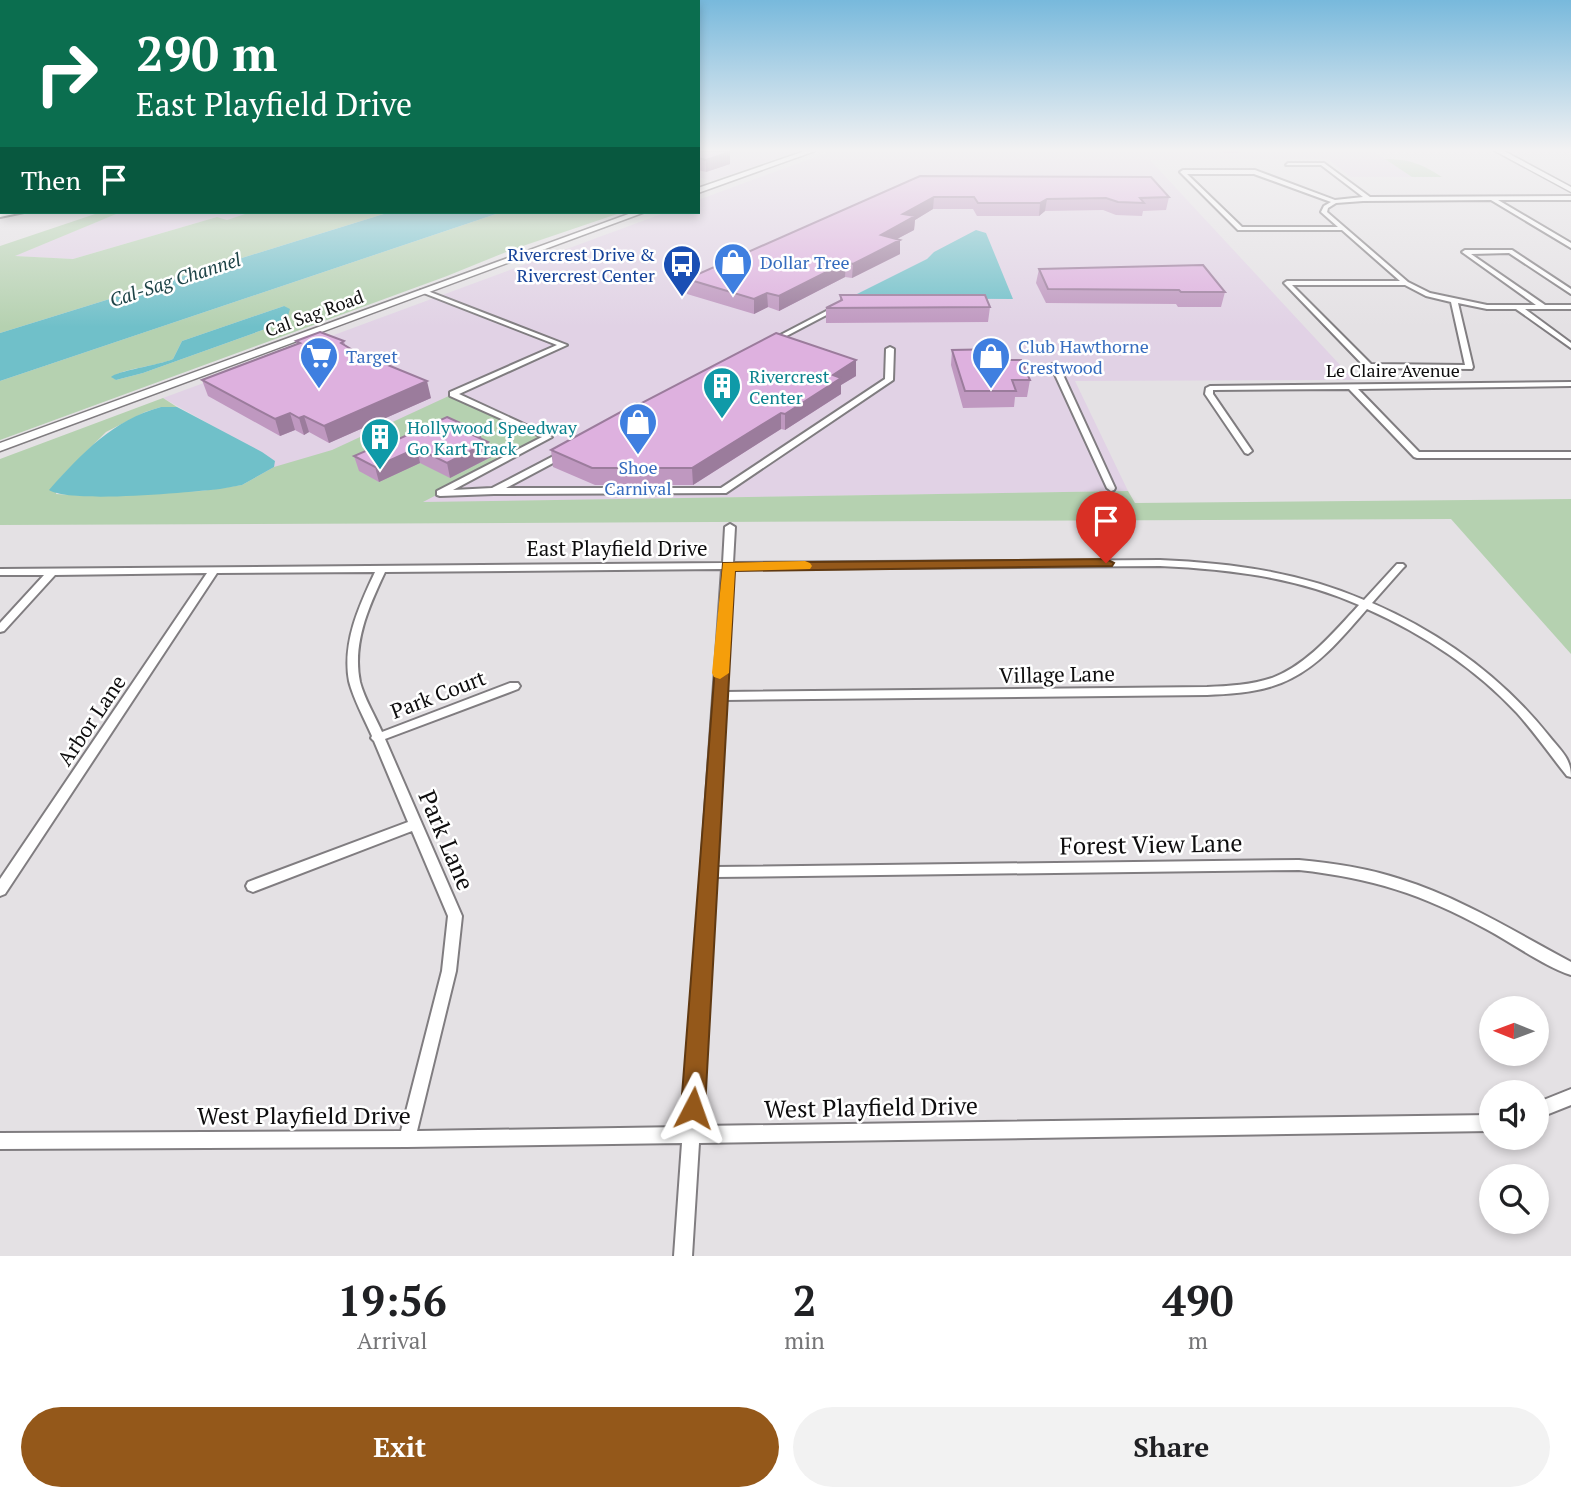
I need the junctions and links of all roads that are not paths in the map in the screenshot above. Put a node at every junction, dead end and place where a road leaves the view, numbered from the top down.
1 (1221, 210) edge
2 (1324, 210) edge
3 (1511, 210) edge
4 (635, 214) edge
5 (1341, 229) junction
6 (1571, 246) edge
7 (1406, 283) junction
8 (423, 291) junction
9 (1571, 292) edge
10 (1454, 302) junction
11 (1571, 307) edge
12 (1519, 308) junction
13 (1543, 308) junction
14 (834, 309) edge
15 (764, 346) edge
16 (1571, 346) edge
17 (890, 349) dead end
18 (1055, 366) dead end
19 (1571, 384) edge
20 (1351, 386) junction
21 (0, 447) edge
22 (575, 448) edge
23 (1248, 451) dead end
24 (1571, 455) edge
25 (1111, 488) dead end
26 (494, 491) junction
27 (730, 527) dead end
28 (728, 566) junction
29 (1400, 566) dead end
30 (382, 568) junction
31 (214, 570) junction
32 (0, 572) edge
33 (52, 572) junction
34 (1364, 604) junction
35 (0, 629) edge
36 (514, 686) dead end
37 (719, 696) junction
38 (377, 738) junction
39 (1571, 773) edge
40 (416, 824) junction
41 (709, 872) junction
42 (253, 886) dead end
43 (0, 890) edge
44 (1571, 969) edge
45 (1571, 1097) edge
46 (1549, 1106) edge
47 (1479, 1123) edge
48 (691, 1134) junction
49 (407, 1139) junction
50 (0, 1141) edge
51 (683, 1256) edge

1 - 5 street
2 - 5 street
3 - 6 street
4 - 8 main road, Cal Sag Road
5 - 7 street
7 - 10 street
7 - 10 street
8 - 21 main road, Cal Sag Road
8 - 26 street
9 - 13 street
10 - 12 street
11 - 13 street
12 - 13 street
12 - 16 street
14 - 15 street
17 - 26 street
18 - 25 street
19 - 20 street, Le Claire Avenue
20 - 23 street, Le Claire Avenue
20 - 24 street
22 - 26 street
27 - 28 street
28 - 30 street, East Playfield Drive
28 - 34 street, East Playfield Drive
28 - 37 street
29 - 34 street, Village Lane
30 - 31 street, East Playfield Drive
30 - 38 street, Park Lane
31 - 33 street, East Playfield Drive
31 - 43 street, Arbor Lane
32 - 33 street, East Playfield Drive
33 - 35 street
34 - 37 street, Village Lane
34 - 39 street, East Playfield Drive
36 - 38 street, Park Court
37 - 41 street
38 - 40 street, Park Lane
40 - 42 street
40 - 49 street, Park Lane
41 - 44 street, Forest View Lane
41 - 48 street
45 - 46 street
47 - 48 street, West Playfield Drive
48 - 49 street, West Playfield Drive
48 - 51 street
49 - 50 street, West Playfield Drive

